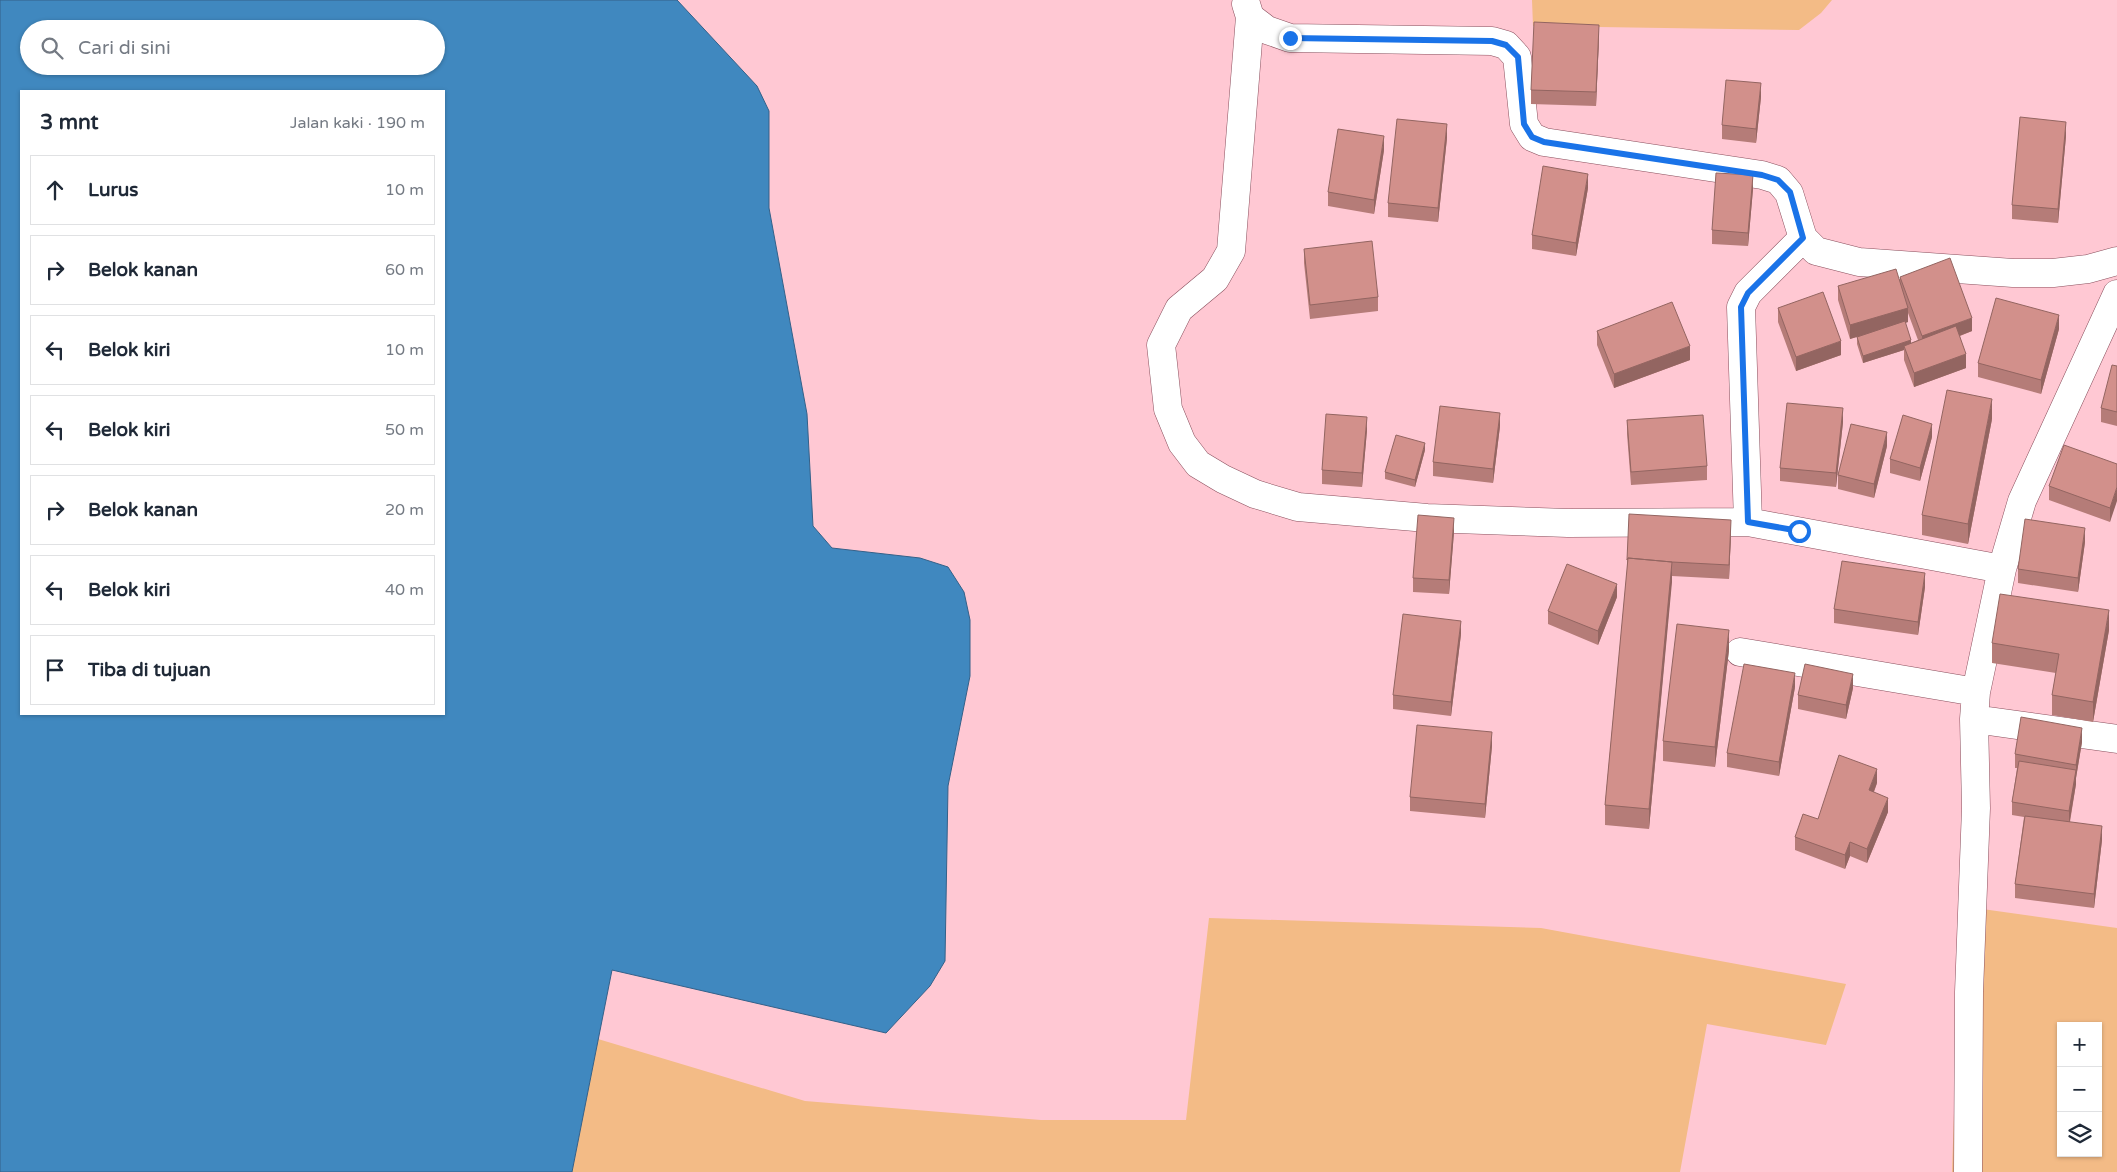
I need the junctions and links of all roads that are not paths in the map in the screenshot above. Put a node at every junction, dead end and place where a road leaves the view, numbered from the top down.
1 (1247, 9) edge
2 (1803, 238) junction
3 (2117, 261) edge
4 (2117, 294) edge
5 (1748, 522) junction
6 (2002, 569) junction
7 (1740, 652) dead end
8 (1975, 705) junction
9 (2117, 740) edge
10 (1968, 1172) edge

1 - 2 street
1 - 5 street
2 - 3 street
2 - 5 street
4 - 6 street
5 - 6 street
6 - 8 street
7 - 8 street
8 - 9 street
8 - 10 street

